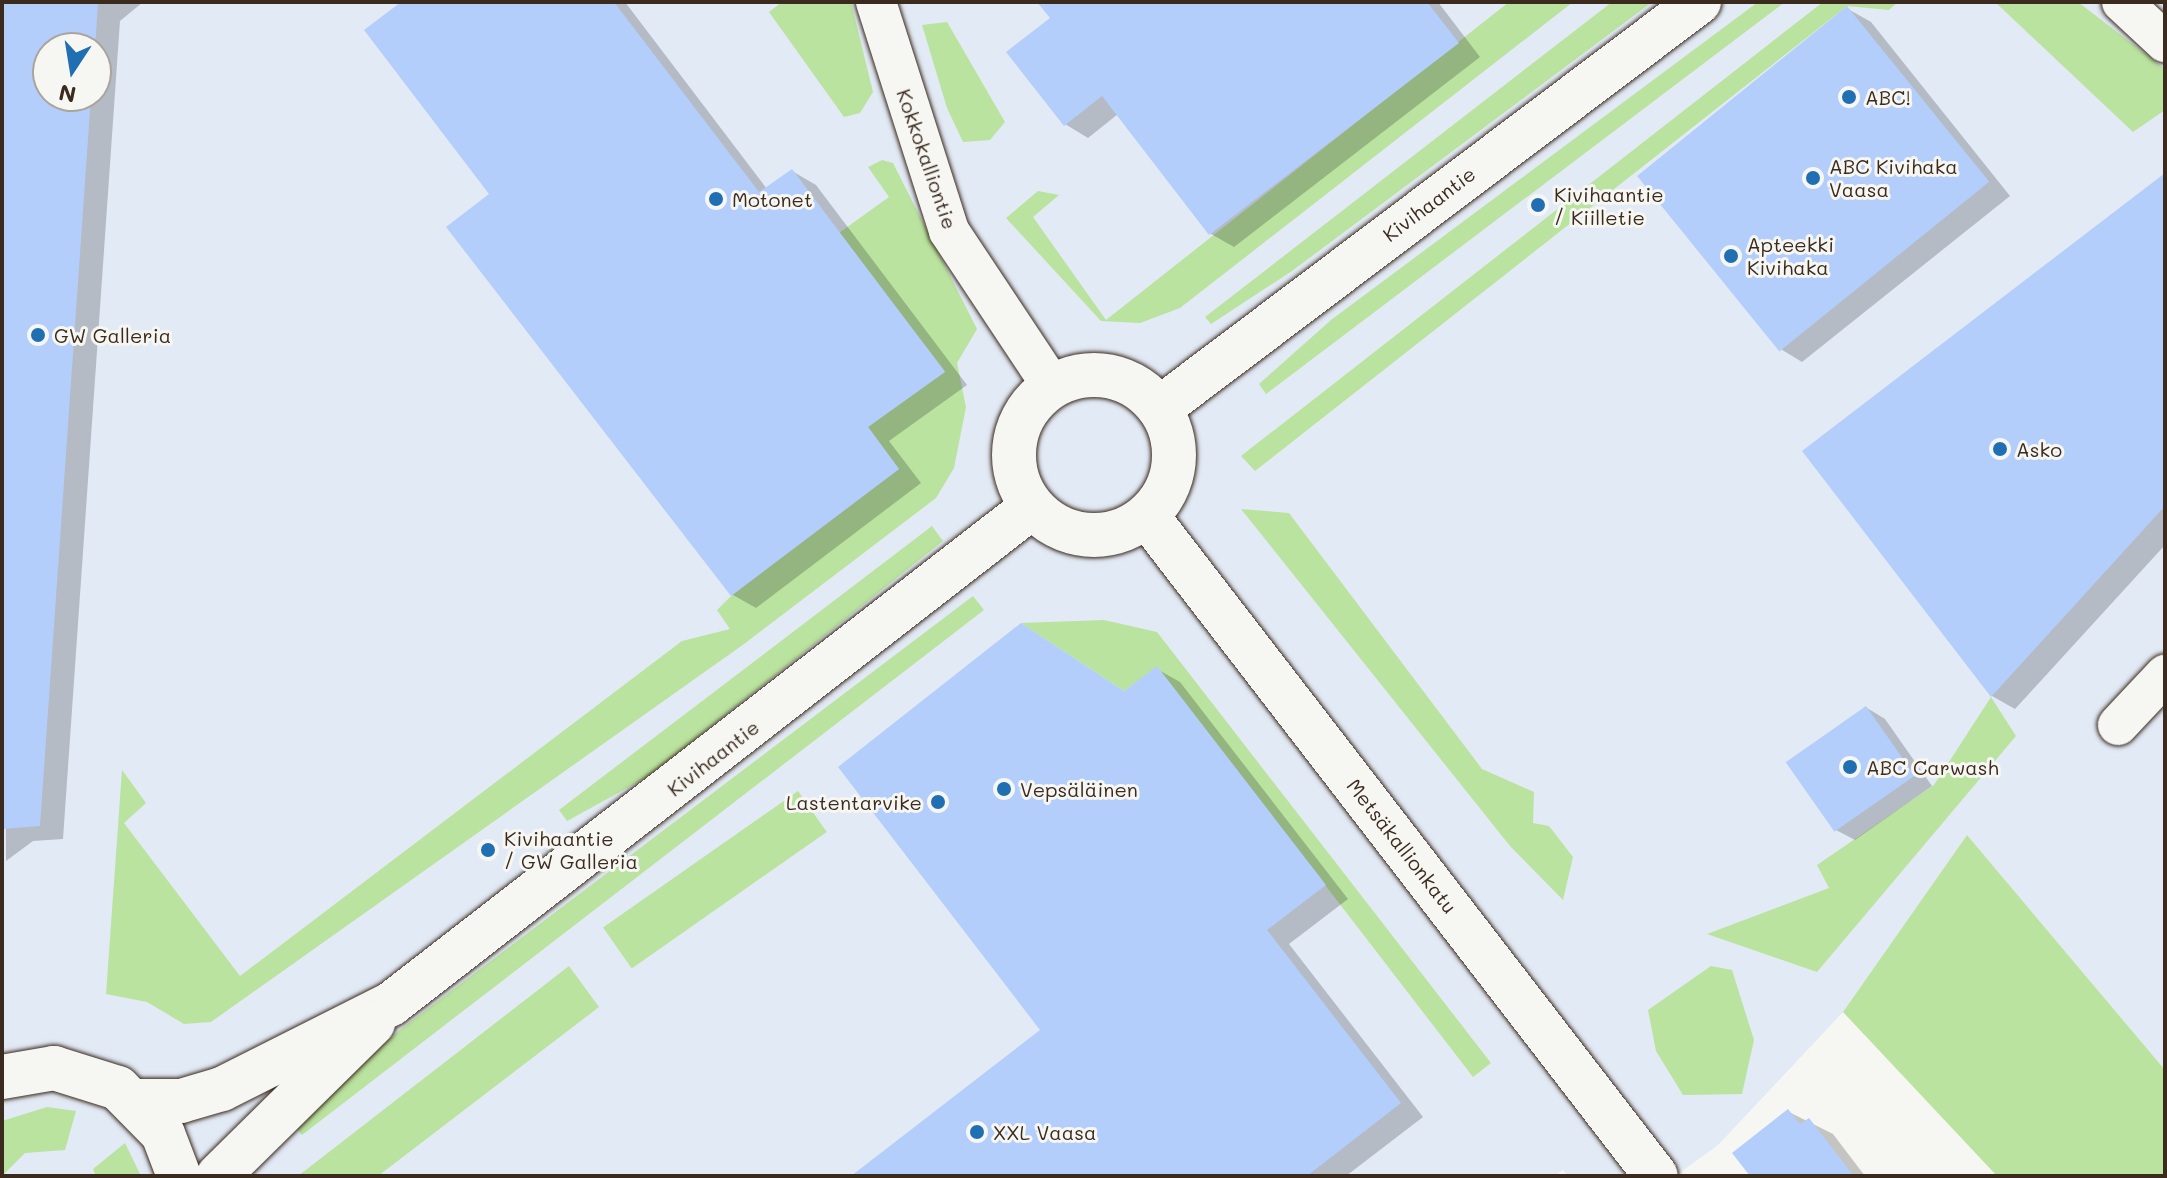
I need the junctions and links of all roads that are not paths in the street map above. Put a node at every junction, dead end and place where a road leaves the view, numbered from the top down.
1 (876, 2) edge
2 (1699, 2) edge
3 (2122, 2) edge
4 (2165, 42) edge
5 (1052, 386) junction
6 (1160, 408) junction
7 (1032, 507) junction
8 (1147, 516) junction
9 (2165, 675) edge
10 (2118, 725) dead end
11 (391, 1004) junction
12 (2, 1077) edge
13 (136, 1101) junction
14 (179, 1176) edge
15 (218, 1176) edge
16 (1656, 1176) edge

1 - 5 street, Kokkokalliontie
2 - 6 main road, Kivihaantie
3 - 4 street
5 - 6 main road
5 - 7 main road
6 - 8 main road
7 - 8 main road
7 - 11 main road, Kivihaantie
8 - 16 main road, Metsäkallionkatu
9 - 10 street
11 - 13 main road, Kivihaantie
11 - 15 main road, Kivihaantie
12 - 13 main road
13 - 14 main road

